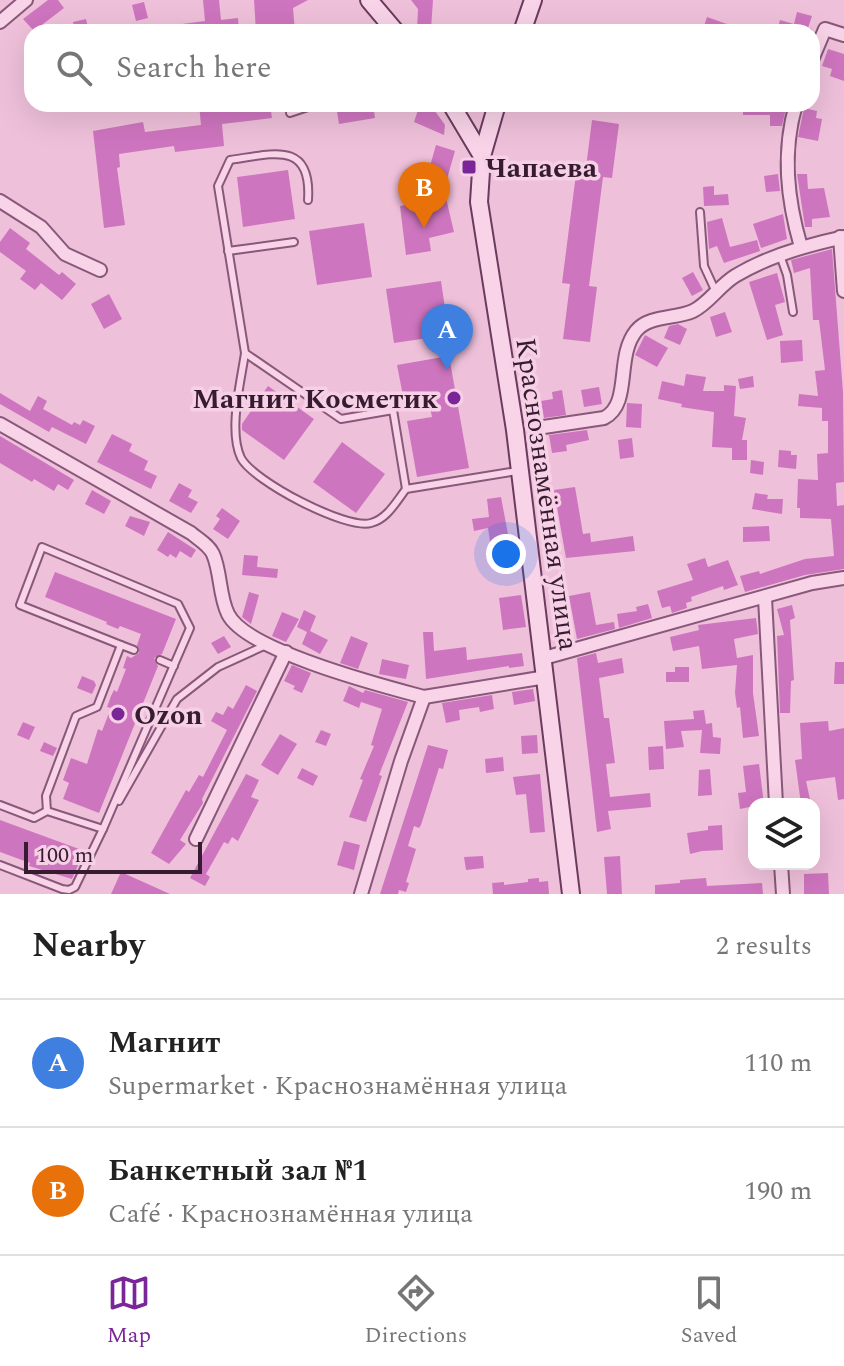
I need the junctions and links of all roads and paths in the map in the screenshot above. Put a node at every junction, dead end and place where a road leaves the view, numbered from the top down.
1 (369, 0) edge
2 (533, 0) edge
3 (22, 1) edge
4 (0, 22) edge
5 (389, 24) edge
6 (525, 24) edge
7 (844, 35) edge
8 (820, 39) edge
9 (293, 112) edge
10 (456, 112) edge
11 (495, 112) edge
12 (794, 112) edge
13 (290, 113) dead end
14 (482, 156) junction
15 (308, 200) dead end
16 (0, 201) edge
17 (700, 212) dead end
18 (842, 237) edge
19 (294, 242) dead end
20 (801, 247) junction
21 (228, 251) junction
22 (780, 255) junction
23 (100, 270) dead end
24 (715, 290) junction
25 (844, 291) edge
26 (793, 312) dead end
27 (245, 353) junction
28 (0, 424) edge
29 (537, 428) dead end
30 (520, 471) junction
31 (406, 489) junction
32 (844, 578) edge
33 (765, 598) junction
34 (268, 644) junction
35 (121, 645) junction
36 (134, 650) dead end
37 (286, 652) junction
38 (544, 658) junction
39 (160, 660) dead end
40 (174, 666) junction
41 (546, 677) junction
42 (424, 697) junction
43 (776, 798) edge
44 (0, 805) edge
45 (47, 811) junction
46 (103, 829) junction
47 (196, 839) dead end
48 (0, 865) edge
49 (781, 870) edge
50 (361, 894) edge
51 (571, 894) edge
52 (783, 894) edge

1 - 5 street
2 - 6 street
3 - 4 street
7 - 8 street
9 - 13 lane
10 - 14 street
11 - 14 street, Краснознамённая улица
12 - 20 street
14 - 30 street, Краснознамённая улица
15 - 21 lane
16 - 23 street
17 - 24 lane
18 - 20 street
18 - 25 street
19 - 21 lane
20 - 22 street
21 - 27 lane
22 - 24 street
22 - 26 lane
24 - 29 street
27 - 31 lane
27 - 31 lane
28 - 34 street
30 - 31 lane
30 - 38 street, Краснознамённая улица
32 - 33 street
33 - 38 street
33 - 43 street
34 - 37 street
34 - 46 lane
35 - 36 lane
35 - 40 lane
35 - 45 lane
37 - 42 street
37 - 47 street
38 - 41 street, Краснознамённая улица
39 - 40 lane
40 - 46 lane
41 - 42 street
41 - 51 street, Краснознамённая улица
42 - 50 street
44 - 45 lane
45 - 46 lane
46 - 48 lane
49 - 52 street

